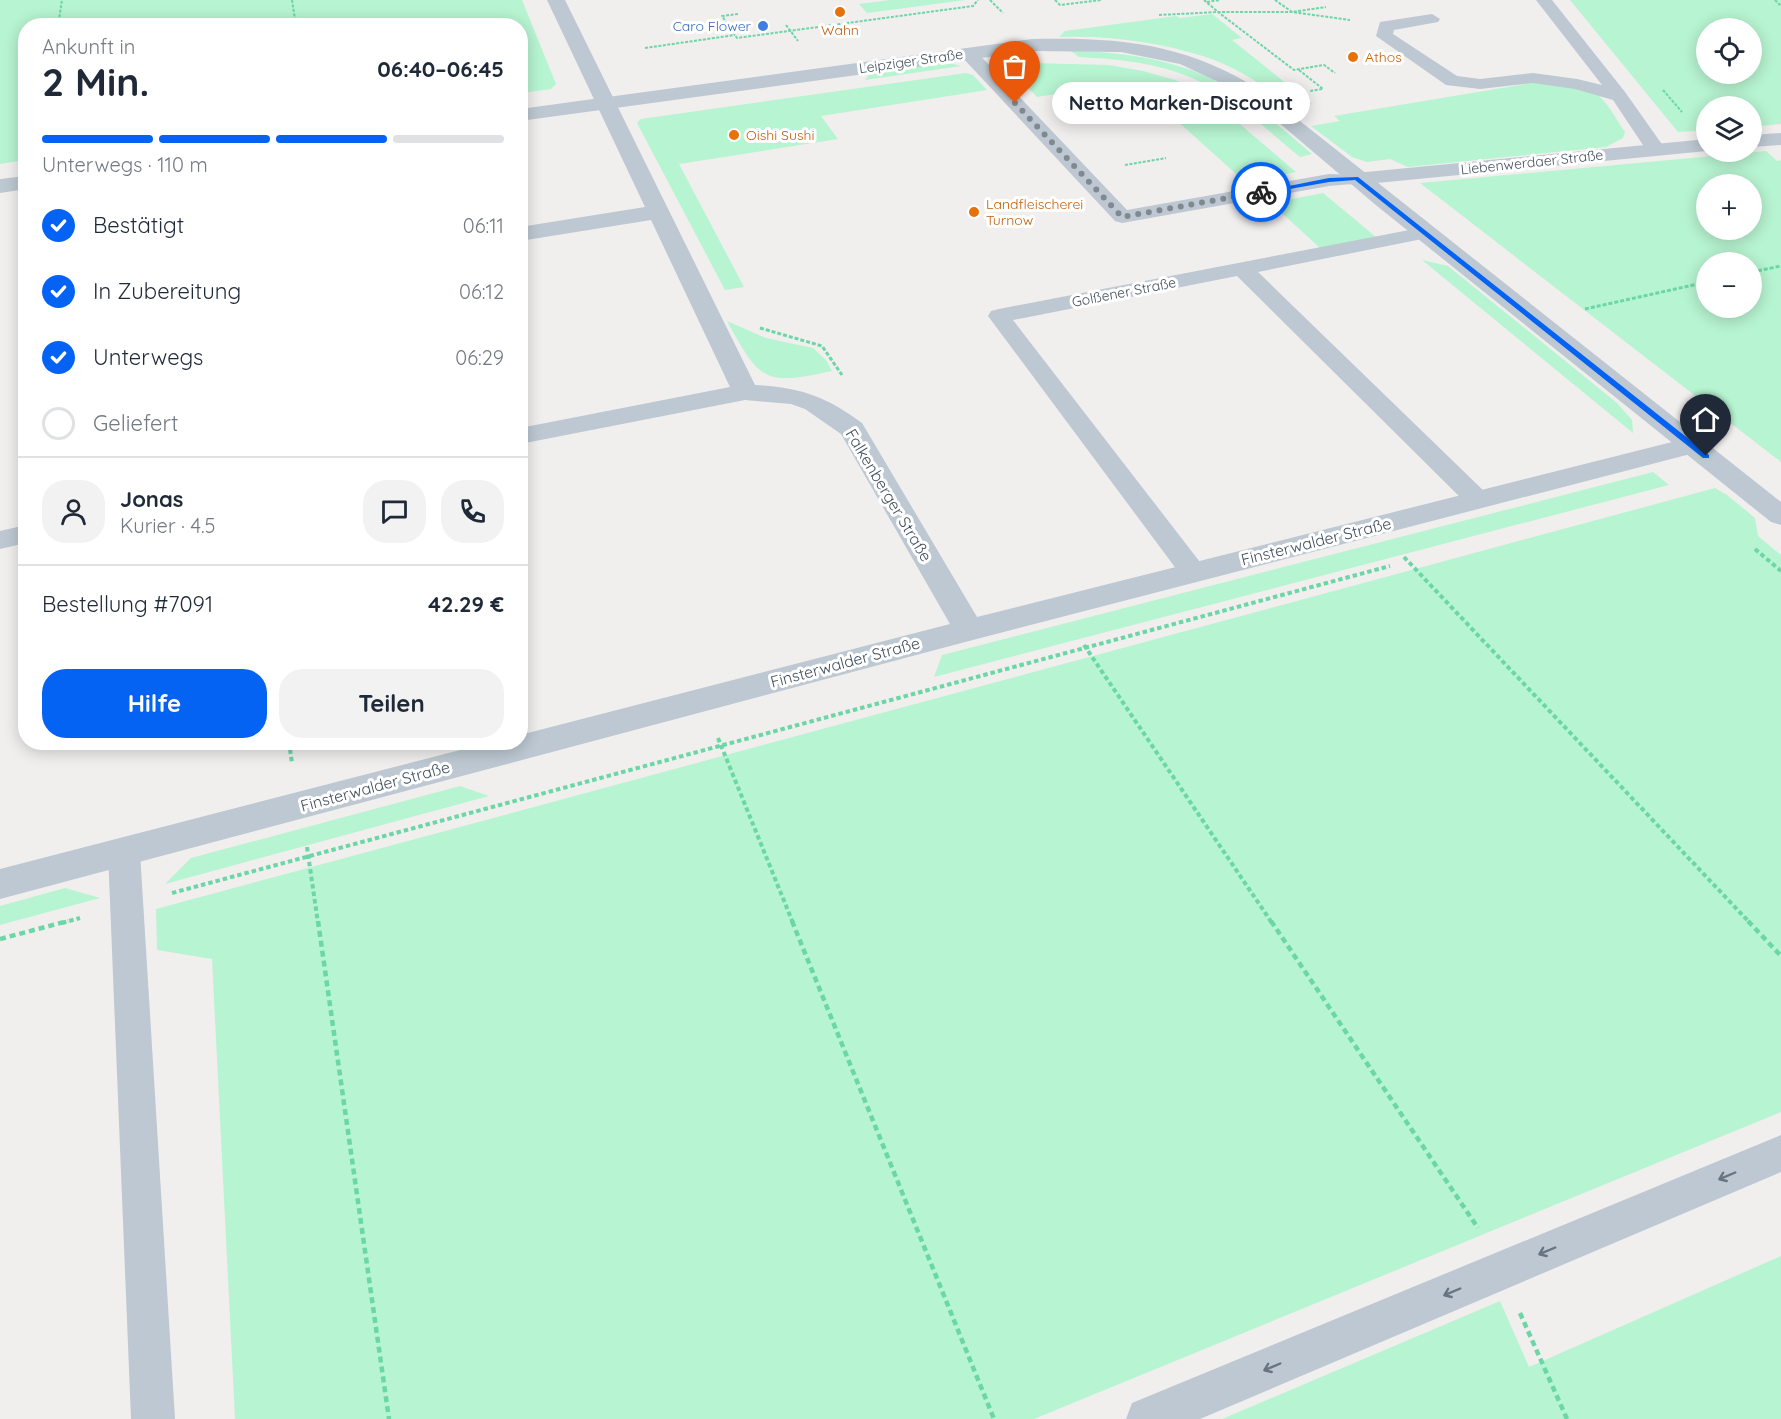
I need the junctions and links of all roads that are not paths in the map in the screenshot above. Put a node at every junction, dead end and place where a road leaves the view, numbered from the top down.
1 (556, 0) edge
2 (1544, 0) edge
3 (1413, 6) dead end
4 (968, 53) junction
5 (1619, 96) junction
6 (605, 103) junction
7 (528, 114) edge
8 (1781, 139) edge
9 (1762, 140) edge
10 (1696, 146) edge
11 (1656, 150) junction
12 (1356, 178) junction
13 (18, 183) edge
14 (0, 186) edge
15 (657, 212) junction
16 (528, 233) edge
17 (1425, 233) junction
18 (1242, 269) junction
19 (745, 392) junction
20 (528, 434) edge
21 (1692, 445) junction
22 (1478, 500) junction
23 (1781, 516) edge
24 (18, 536) edge
25 (0, 540) edge
26 (1193, 572) junction
27 (969, 630) junction
28 (528, 746) edge
29 (512, 750) edge
30 (124, 852) junction
31 (0, 884) edge
32 (1781, 1154) edge
33 (153, 1419) edge
34 (1148, 1419) edge

1 - 6 street
2 - 5 lane
3 - 5 lane
4 - 6 street, Leipziger Straße
4 - 12 street, Leipziger Straße
4 - 12 lane
5 - 11 lane
6 - 7 street, Leipziger Straße
6 - 15 street
8 - 9 street
10 - 11 street, Liebenwerdaer Straße
11 - 12 street, Liebenwerdaer Straße
12 - 17 street, Leipziger Straße
13 - 14 street
15 - 16 street
15 - 19 street
17 - 18 lane
17 - 21 street, Leipziger Straße
18 - 22 lane
18 - 26 lane, Golßener Straße
19 - 20 street, Falkenberger Straße
19 - 27 street, Falkenberger Straße
21 - 22 street, Finsterwalder Straße
21 - 23 street, Leipziger Straße
22 - 26 street, Finsterwalder Straße
24 - 25 street
26 - 27 street, Finsterwalder Straße
27 - 28 street, Finsterwalder Straße
29 - 30 street, Finsterwalder Straße
30 - 31 street, Finsterwalder Straße
30 - 33 lane
32 -> 34 lane

